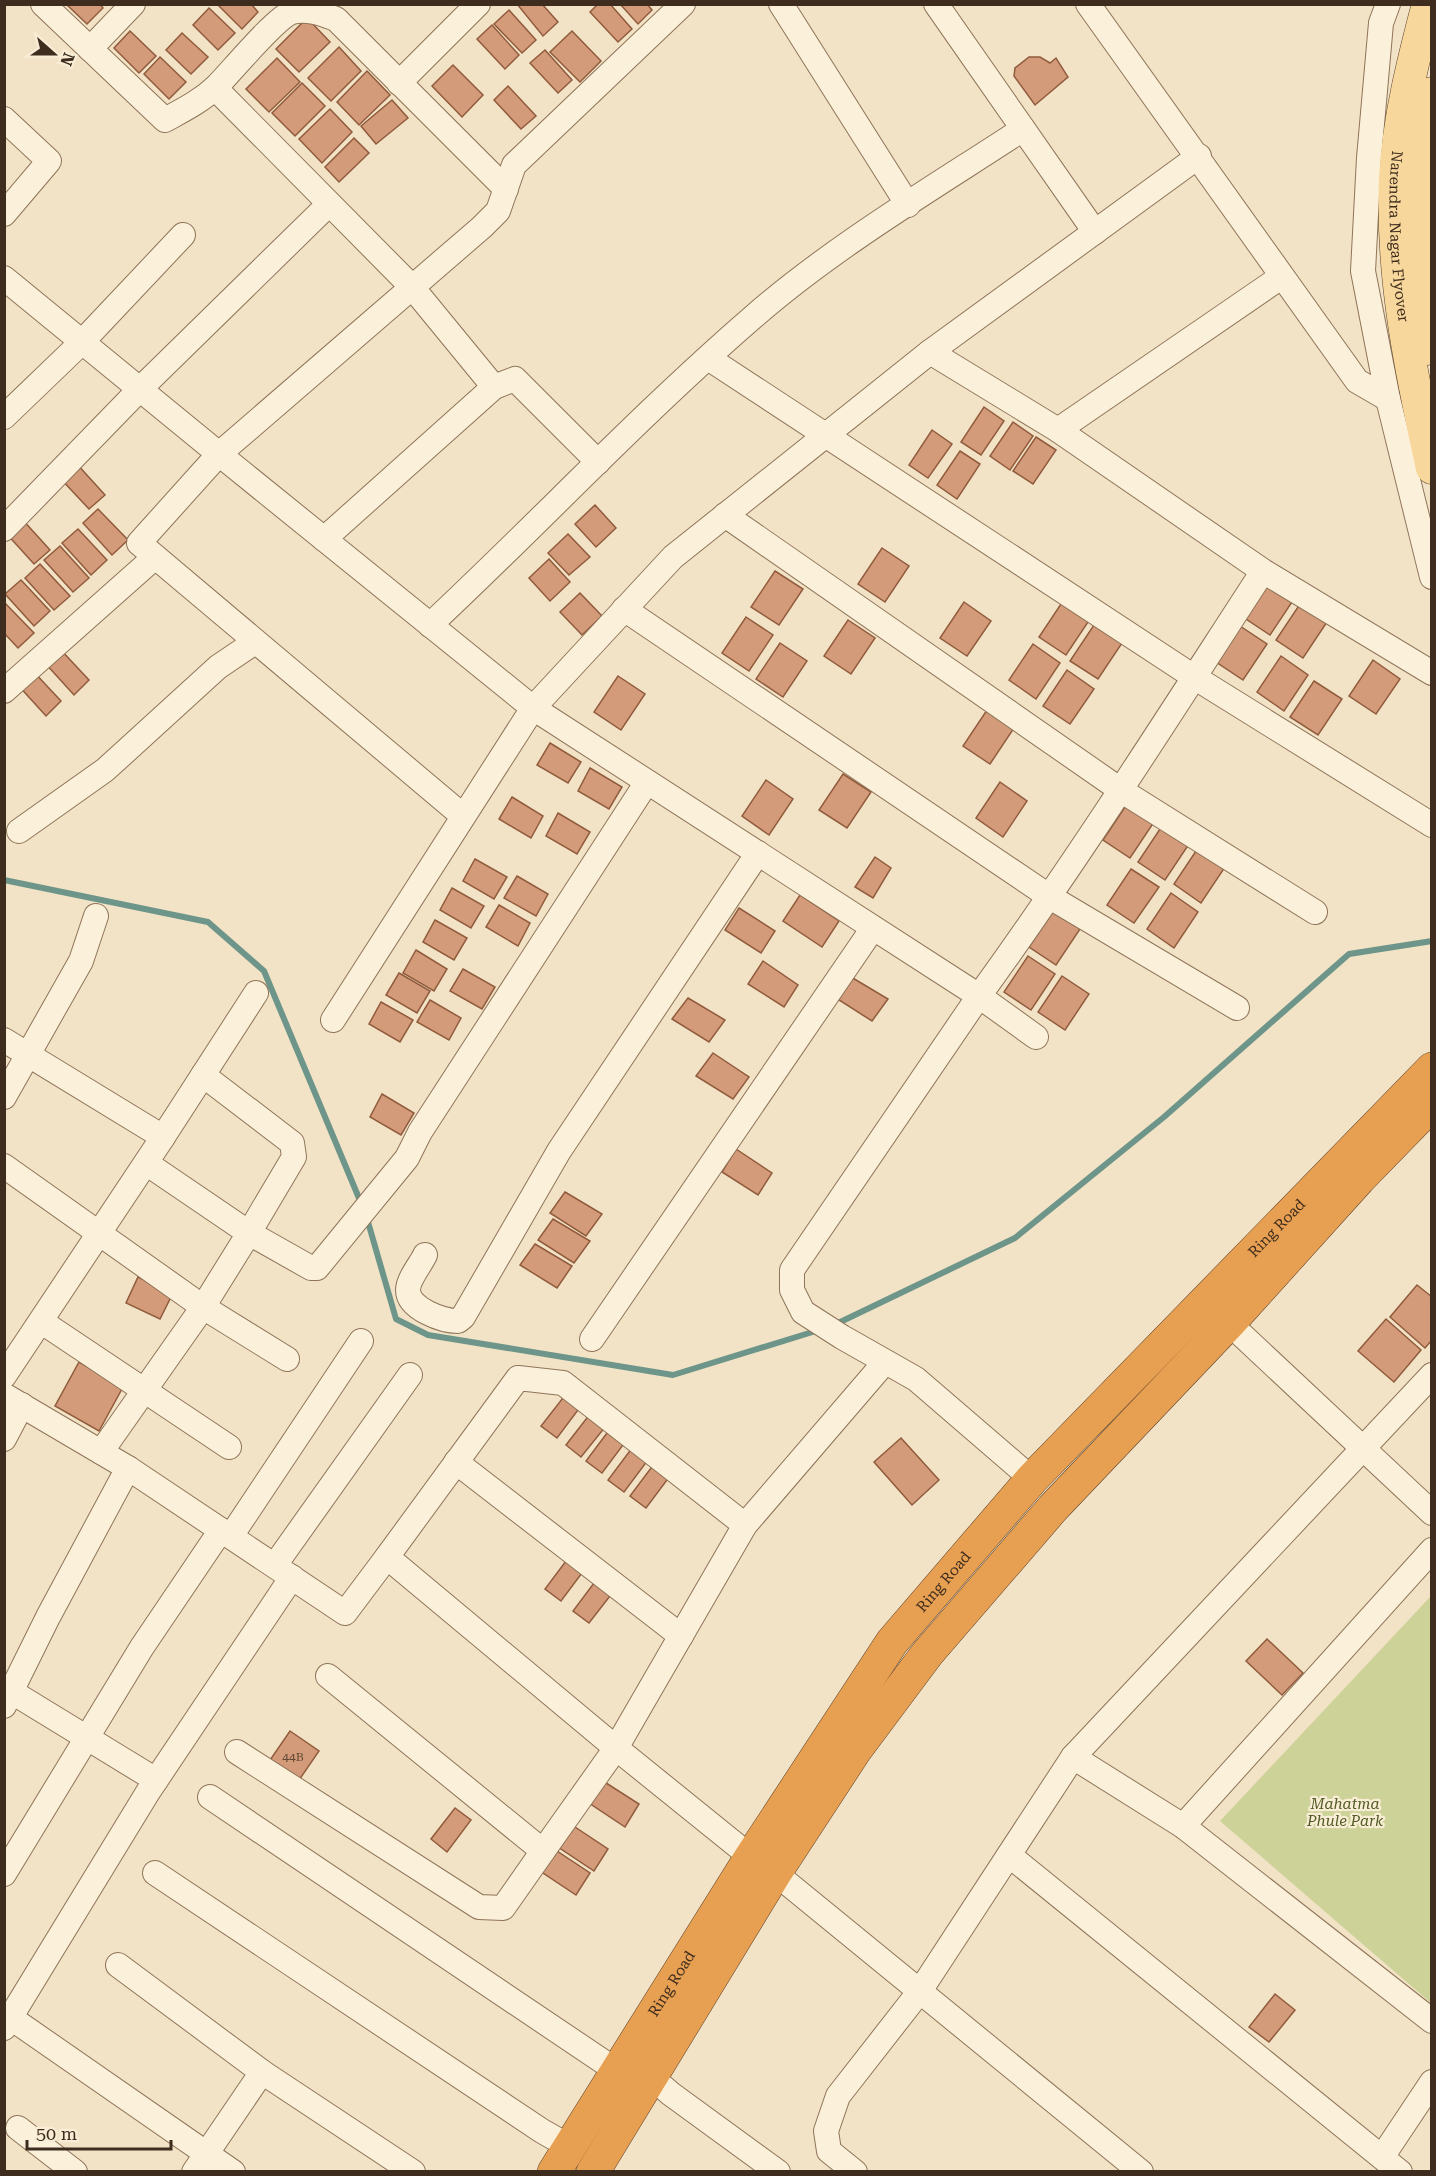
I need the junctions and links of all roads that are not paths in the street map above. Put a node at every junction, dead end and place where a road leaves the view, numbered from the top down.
1 (43, 4) edge
2 (133, 4) edge
3 (478, 4) edge
4 (683, 4) edge
5 (781, 4) edge
6 (936, 4) edge
7 (1088, 4) edge
8 (1388, 4) edge
9 (1428, 4) edge
10 (323, 9) edge
11 (90, 50) junction
12 (399, 83) junction
13 (215, 88) junction
14 (1431, 93) edge
15 (4, 119) edge
16 (1023, 129) junction
17 (1199, 156) junction
18 (506, 189) junction
19 (329, 204) junction
20 (908, 205) junction
21 (4, 214) edge
22 (1095, 232) junction
23 (183, 235) dead end
24 (1281, 277) junction
25 (4, 278) edge
26 (412, 287) junction
27 (82, 342) junction
28 (930, 352) junction
29 (708, 358) junction
30 (1431, 370) edge
31 (494, 387) junction
32 (140, 389) junction
33 (1388, 399) junction
34 (6, 411) edge
35 (1058, 430) junction
36 (825, 436) junction
37 (219, 454) junction
38 (598, 462) junction
39 (1431, 468) edge
40 (725, 515) junction
41 (4, 529) edge
42 (324, 539) junction
43 (155, 557) junction
44 (1263, 571) junction
45 (1431, 577) edge
46 (624, 609) junction
47 (430, 625) junction
48 (255, 642) junction
49 (1431, 673) edge
50 (1194, 677) junction
51 (4, 691) edge
52 (533, 708) junction
53 (647, 782) junction
54 (1122, 791) junction
55 (463, 816) junction
56 (1431, 825) edge
57 (20, 831) dead end
58 (758, 853) junction
59 (1050, 897) junction
60 (1315, 912) dead end
61 (96, 916) dead end
62 (873, 928) junction
63 (256, 993) dead end
64 (979, 996) junction
65 (1237, 1008) dead end
66 (333, 1020) dead end
67 (1036, 1037) dead end
68 (4, 1040) edge
69 (28, 1056) junction
70 (1431, 1069) edge
71 (203, 1075) junction
72 (4, 1097) edge
73 (1431, 1104) edge
74 (163, 1137) junction
75 (146, 1163) junction
76 (4, 1166) edge
77 (100, 1232) junction
78 (249, 1233) junction
79 (426, 1255) dead end
80 (203, 1307) junction
81 (42, 1323) junction
82 (1229, 1323) junction
83 (592, 1339) dead end
84 (361, 1341) dead end
85 (287, 1359) dead end
86 (885, 1362) junction
87 (410, 1375) dead end
88 (1431, 1375) edge
89 (4, 1376) edge
90 (144, 1390) junction
91 (13, 1400) edge
92 (4, 1439) edge
93 (229, 1446) dead end
94 (1362, 1448) junction
95 (101, 1452) junction
96 (456, 1462) junction
97 (128, 1468) junction
98 (1032, 1479) junction
99 (1431, 1513) edge
100 (746, 1525) junction
101 (226, 1533) junction
102 (1431, 1550) edge
103 (387, 1557) junction
104 (283, 1571) junction
105 (681, 1636) junction
106 (328, 1676) dead end
107 (8, 1699) edge
108 (88, 1739) junction
109 (616, 1748) junction
110 (237, 1752) dead end
111 (1073, 1757) junction
112 (156, 1780) junction
113 (210, 1797) dead end
114 (1183, 1826) junction
115 (543, 1851) junction
116 (1009, 1855) junction
117 (763, 1865) junction
118 (155, 1873) dead end
119 (4, 1874) edge
120 (118, 1965) dead end
121 (920, 1991) junction
122 (1431, 2021) edge
123 (8, 2023) edge
124 (617, 2071) junction
125 (262, 2072) junction
126 (651, 2077) junction
127 (1431, 2082) edge
128 (18, 2128) dead end
129 (562, 2159) edge
130 (200, 2162) edge
131 (1391, 2164) edge
132 (596, 2170) edge
133 (75, 2172) edge
134 (233, 2172) edge
135 (413, 2172) edge
136 (778, 2172) edge
137 (855, 2172) edge
138 (1142, 2172) edge

1 - 11 street
2 - 11 street
3 - 12 street
4 - 18 street
5 - 20 street
6 - 16 street
7 - 17 street
8 - 33 street
9 - 39 main road, Narendra Nagar Flyover
10 - 12 street
10 - 13 street
11 - 13 street
12 - 18 street
13 - 19 street
14 - 30 main road, Narendra Nagar Flyover
15 - 21 street
16 - 20 street
16 - 22 street
17 - 22 street
17 - 24 street
18 - 26 street
19 - 26 street
19 - 32 street
20 - 29 street
22 - 28 street
23 - 27 street
24 - 33 street
24 - 35 street
25 - 27 street
26 - 31 street
26 - 37 street
27 - 32 street
27 - 34 street
28 - 35 street
28 - 36 street
29 - 36 street
29 - 38 street
31 - 38 street
31 - 42 street
32 - 37 street
32 - 41 street
33 - 45 street
35 - 44 street
36 - 40 street
36 - 50 street
37 - 42 street
37 - 43 street
38 - 47 street
40 - 46 street
40 - 54 street
42 - 47 street
43 - 48 street
43 - 51 street
44 - 49 street
44 - 50 street
46 - 52 street
46 - 59 street
47 - 52 street
48 - 55 street
48 - 57 street
50 - 54 street
50 - 56 street
52 - 53 street
52 - 55 street
53 - 58 street
53 - 78 street
54 - 59 street
54 - 60 street
55 - 66 street
58 - 62 street
58 - 79 street
59 - 64 street
59 - 65 street
61 - 69 street
62 - 64 street
62 - 83 street
63 - 71 street
64 - 67 street
64 - 86 street
68 - 69 street
69 - 72 street
69 - 74 street
70 - 98 highway, Ring Road
71 - 74 street
71 - 78 street
73 - 82 highway, Ring Road
74 - 75 street
75 - 77 street
75 - 78 street
76 - 77 street
77 - 80 street
77 - 81 street
78 - 80 street
80 - 85 street
80 - 90 street
81 - 89 street
81 - 90 street
82 - 94 street
82 - 117 highway, Ring Road
84 - 101 street
86 - 98 street
86 - 100 street
87 - 104 street
88 - 94 street
90 - 93 street
90 - 95 street
91 - 92 street
91 - 95 street
94 - 99 street
94 - 111 street
95 - 97 street
96 - 100 street
96 - 103 street
96 - 105 street
97 - 101 street
97 - 107 street
98 - 117 highway, Ring Road
100 - 105 street
101 - 104 street
101 - 108 street
102 - 114 street
103 - 104 street
103 - 109 street
104 - 112 street
105 - 109 street
106 - 115 street
107 - 108 street
108 - 112 street
108 - 119 street
109 - 115 street
109 - 117 street
110 - 115 street
111 - 114 street
111 - 116 street
112 - 123 street
113 - 124 street
114 - 122 street
116 - 121 street
116 - 131 street
117 - 121 street
117 - 124 highway, Ring Road
117 - 126 highway, Ring Road
118 - 129 street
120 - 125 street
121 - 137 street
121 - 138 street
123 - 130 street
124 - 129 highway, Ring Road
125 - 130 street
125 - 135 street
126 - 132 highway, Ring Road
126 - 136 street
127 - 131 street
128 - 133 street
130 - 134 street

